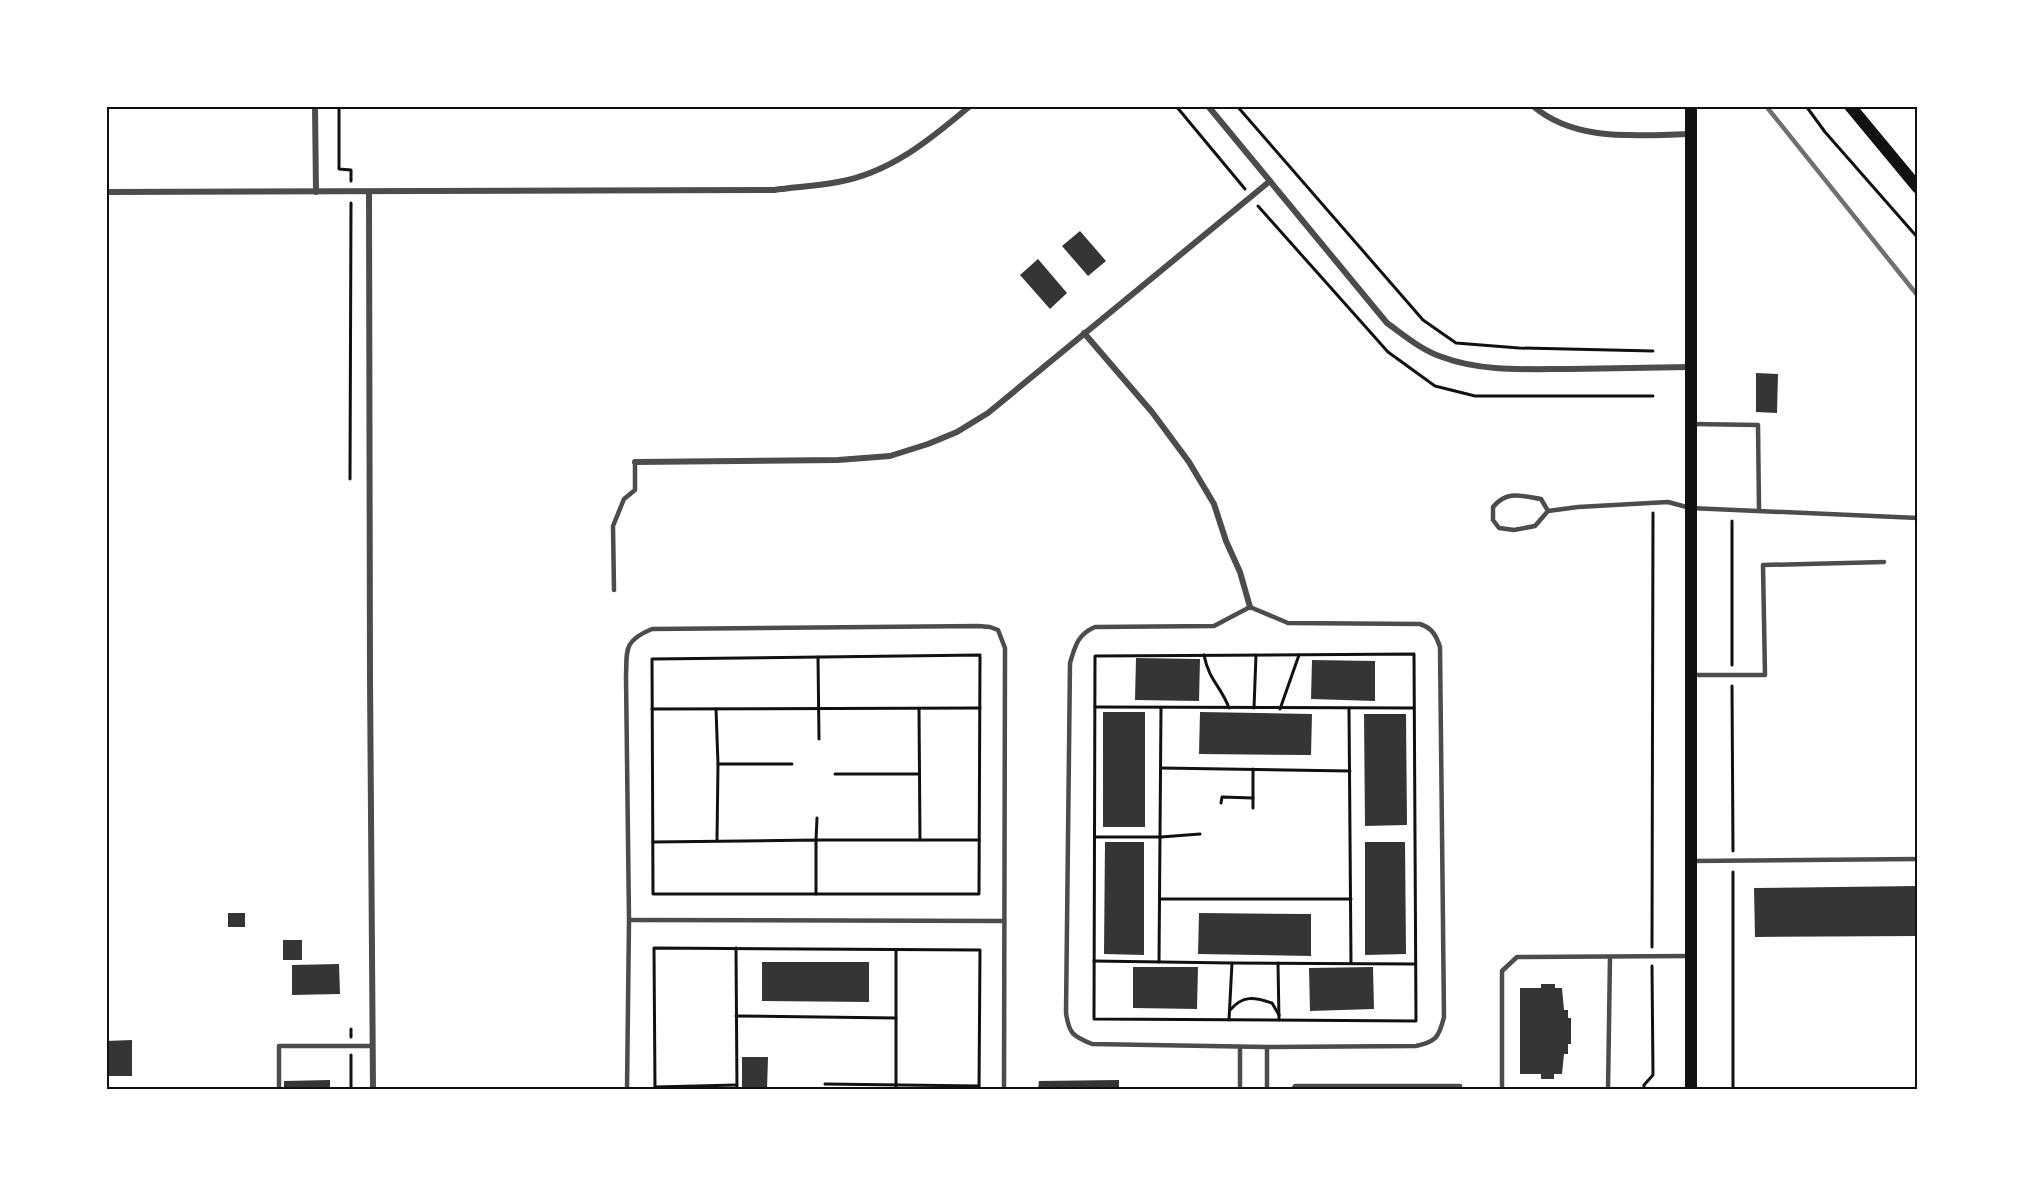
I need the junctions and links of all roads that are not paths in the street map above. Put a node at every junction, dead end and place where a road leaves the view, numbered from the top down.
1 (315, 106) edge
2 (970, 106) edge
3 (1208, 106) edge
4 (1533, 106) edge
5 (1691, 106) edge
6 (1850, 106) edge
7 (1691, 134) junction
8 (1270, 181) junction
9 (1917, 188) edge
10 (106, 192) edge
11 (316, 192) junction
12 (369, 192) junction
13 (1084, 333) junction
14 (1690, 367) junction
15 (1690, 424) junction
16 (635, 462) joint
17 (1690, 508) junction
18 (1758, 509) junction
19 (1548, 511) junction
20 (1917, 518) edge
21 (1917, 531) edge
22 (1884, 562) dead end
23 (614, 590) dead end
24 (1250, 607) junction
25 (1917, 671) edge
26 (1690, 675) junction
27 (1917, 859) edge
28 (1691, 861) junction
29 (629, 920) junction
30 (1004, 921) junction
31 (1690, 956) junction
32 (1610, 957) junction
33 (373, 1046) junction
34 (1240, 1047) junction
35 (1267, 1047) junction
36 (279, 1089) edge
37 (373, 1089) edge
38 (627, 1089) edge
39 (1004, 1089) edge
40 (1240, 1089) edge
41 (1267, 1089) edge
42 (1293, 1089) edge
43 (1460, 1089) edge
44 (1502, 1089) edge
45 (1608, 1089) edge
46 (1691, 1089) edge

1 - 11 street
2 - 12 street
3 - 8 street
4 - 7 street
5 - 7 main road
6 - 9 main road
7 - 14 main road
8 - 13 street
8 - 14 street
10 - 11 street
11 - 12 street
12 - 33 street
13 - 16 street
13 - 24 street
14 - 15 main road
15 - 17 main road
15 - 18 lane
16 - 23 lane
17 - 18 lane
17 - 19 lane
17 - 26 main road
18 - 20 lane
19 - 19 lane
21 - 25 lane
22 - 26 lane
24 - 34 lane
24 - 35 lane
26 - 28 main road
27 - 28 lane
28 - 31 main road
29 - 30 lane
29 - 30 lane
29 - 38 lane
30 - 39 lane
31 - 32 lane
31 - 46 main road
32 - 44 lane
32 - 45 lane
33 - 36 lane
33 - 37 street
34 - 35 lane
34 - 40 lane
35 - 41 lane
42 - 43 lane

